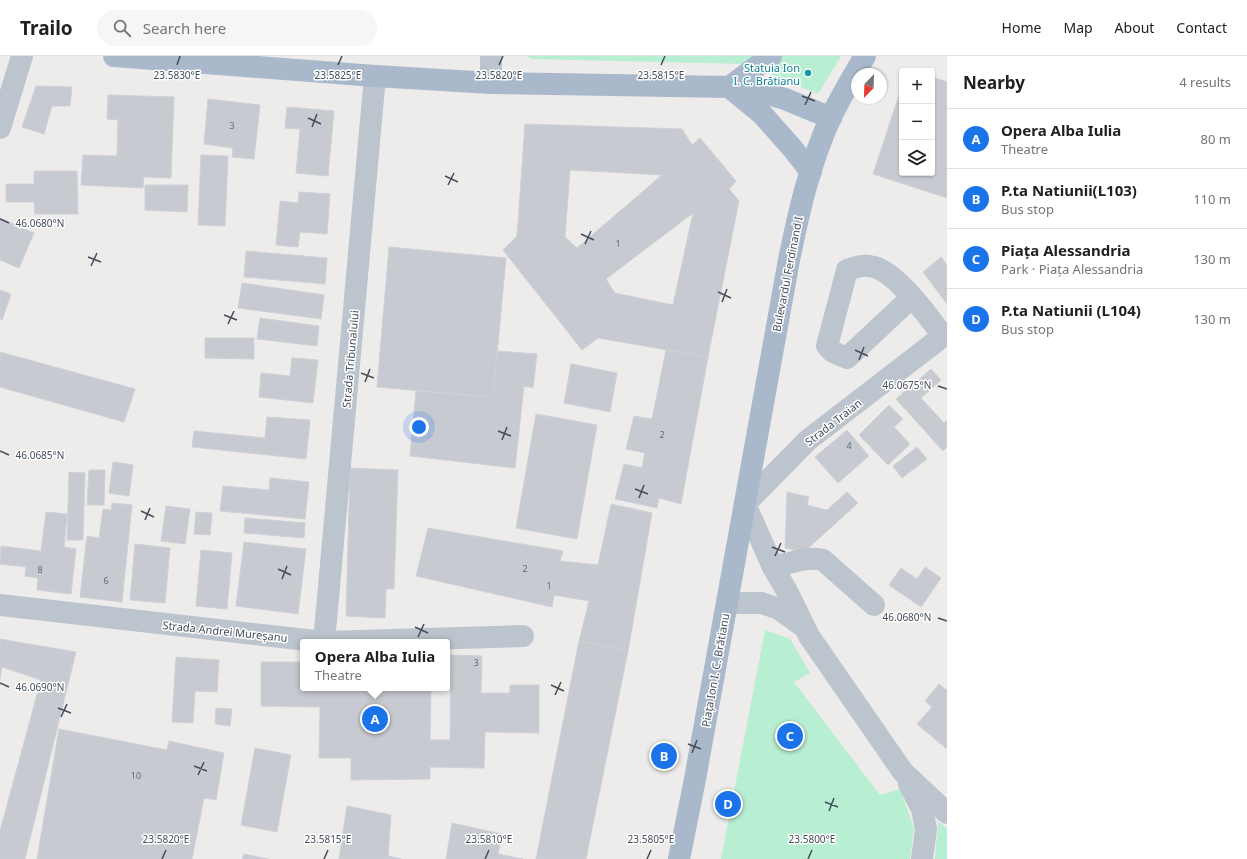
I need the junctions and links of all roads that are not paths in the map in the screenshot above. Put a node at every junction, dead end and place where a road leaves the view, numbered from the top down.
1 (22, 56) edge
2 (114, 56) edge
3 (491, 56) edge
4 (771, 56) edge
5 (865, 56) edge
6 (375, 76) junction
7 (491, 83) junction
8 (730, 87) junction
9 (831, 118) junction
10 (0, 128) edge
11 (811, 172) junction
12 (912, 297) dead end
13 (945, 335) edge
14 (745, 504) junction
15 (773, 567) junction
16 (727, 603) junction
17 (874, 604) dead end
18 (0, 605) edge
19 (805, 627) junction
20 (522, 636) dead end
21 (300, 639) edge
22 (324, 639) edge
23 (423, 639) edge
24 (903, 772) junction
25 (947, 813) edge
26 (679, 859) edge
27 (922, 859) edge

1 - 10 street
2 - 6 main road
3 - 7 street
4 - 8 main road
5 - 9 main road, Bulevardul Ferdinand I
6 - 7 main road
6 - 22 street, Strada Tribunalului
7 - 8 main road
8 - 9 main road
8 - 11 main road
9 - 11 main road, Bulevardul Ferdinand I
11 - 14 main road, Bulevardul Ferdinand I
12 - 13 street
13 - 14 street, Strada Traian
14 - 15 street
14 - 16 main road, Piața Ion I. C. Brătianu
15 - 17 street
15 - 19 street
16 - 19 street
16 - 26 main road, Piața Ion I. C. Brătianu
18 - 21 street, Strada Andrei Mureșanu
19 - 24 street
20 - 23 street, Strada Andrei Mureșanu
24 - 25 street
24 - 27 street

